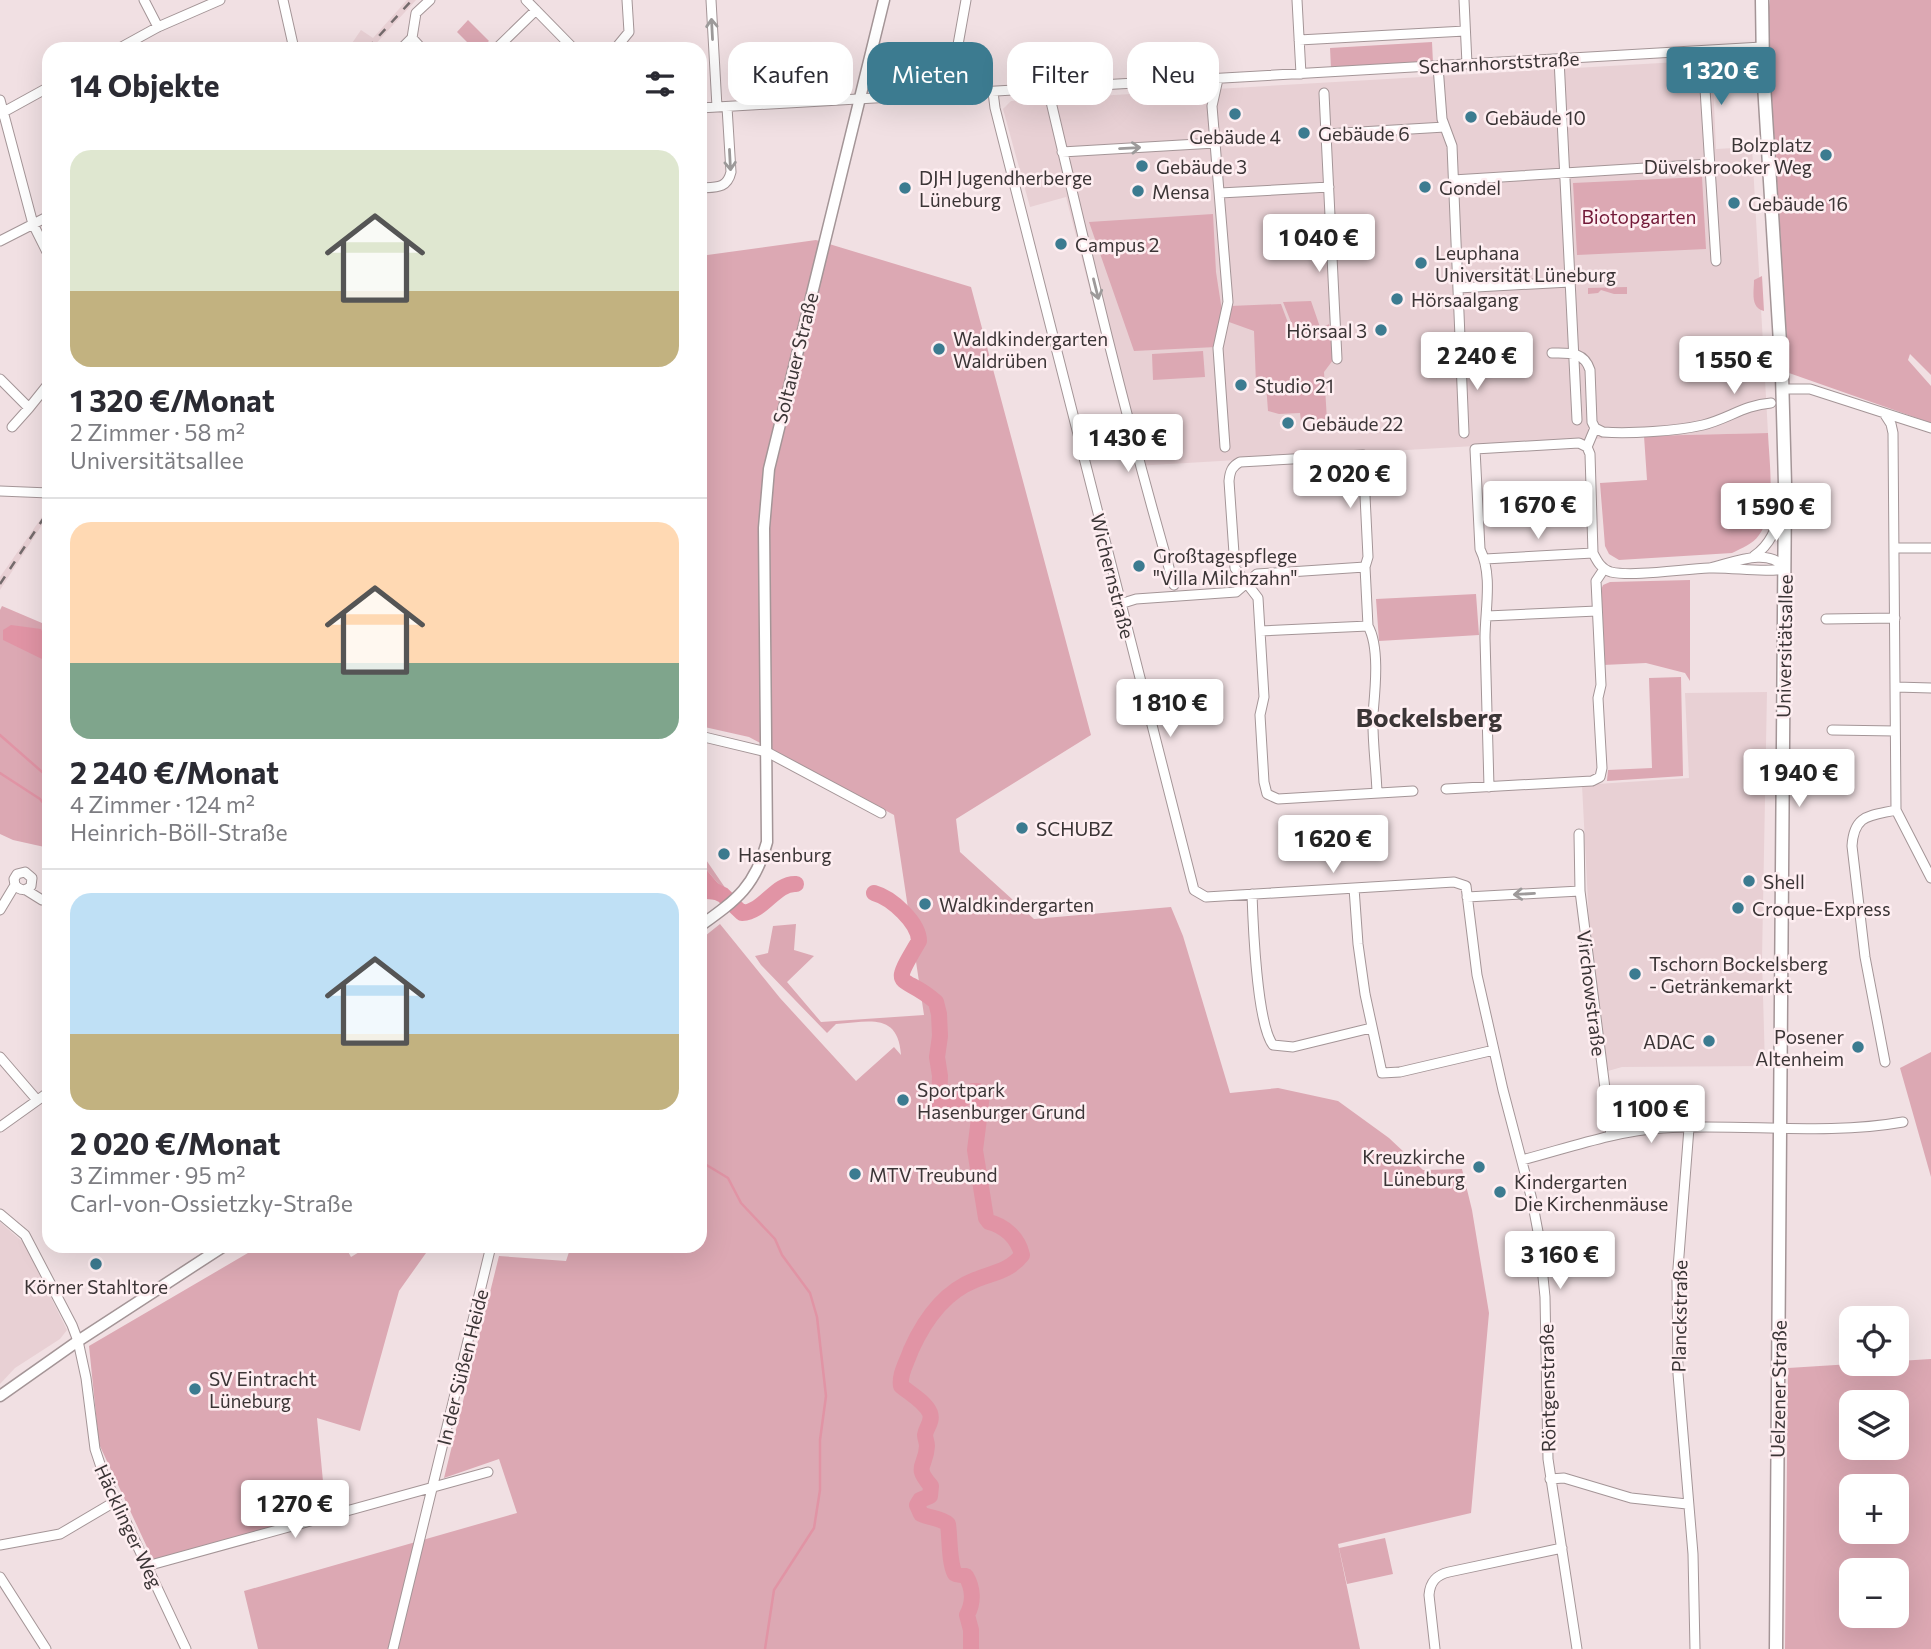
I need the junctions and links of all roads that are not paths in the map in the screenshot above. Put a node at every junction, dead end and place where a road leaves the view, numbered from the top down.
1 (144, 0) edge
2 (220, 0) edge
3 (284, 0) edge
4 (430, 0) edge
5 (526, 0) edge
6 (627, 0) edge
7 (711, 0) edge
8 (884, 0) edge
9 (966, 0) edge
10 (1297, 0) edge
11 (1464, 0) edge
12 (1762, 0) edge
13 (536, 10) junction
14 (158, 27) junction
15 (1465, 31) junction
16 (412, 38) junction
17 (1299, 40) junction
18 (131, 42) edge
19 (293, 42) edge
20 (408, 42) edge
21 (416, 42) edge
22 (503, 42) edge
23 (568, 42) edge
24 (621, 42) edge
25 (958, 42) edge
26 (1762, 47) junction
27 (1559, 59) junction
28 (1467, 64) junction
29 (1438, 66) junction
30 (1301, 74) junction
31 (1219, 79) edge
32 (1705, 89) dead end
33 (42, 91) edge
34 (1007, 91) edge
35 (993, 92) joint
36 (1324, 93) dead end
37 (0, 100) edge
38 (859, 100) junction
39 (867, 100) edge
40 (1052, 105) edge
41 (1212, 105) edge
42 (722, 107) junction
43 (707, 108) edge
44 (1, 114) edge
45 (1445, 127) junction
46 (1326, 134) junction
47 (1215, 143) junction
48 (1062, 152) junction
49 (1710, 164) junction
50 (1564, 173) junction
51 (1453, 180) junction
52 (707, 187) edge
53 (1329, 187) junction
54 (1220, 192) junction
55 (42, 220) edge
56 (33, 224) junction
57 (0, 241) edge
58 (42, 242) edge
59 (1716, 261) dead end
60 (1570, 282) junction
61 (1458, 288) junction
62 (1552, 353) dead end
63 (1574, 353) junction
64 (1337, 359) dead end
65 (0, 379) edge
66 (1782, 389) junction
67 (42, 392) edge
68 (1771, 403) dead end
69 (29, 408) junction
70 (1884, 413) junction
71 (1577, 420) dead end
72 (12, 427) dead end
73 (1595, 428) junction
74 (1931, 428) edge
75 (1464, 433) dead end
76 (1225, 447) dead end
77 (1587, 447) junction
78 (0, 491) edge
79 (42, 493) edge
80 (1785, 501) junction
81 (1895, 548) junction
82 (1931, 548) edge
83 (1593, 552) junction
84 (1485, 559) junction
85 (1751, 559) junction
86 (1365, 567) junction
87 (1710, 568) junction
88 (1604, 569) junction
89 (1785, 569) junction
90 (1246, 583) junction
91 (1174, 585) dead end
92 (1120, 604) junction
93 (1597, 611) junction
94 (1487, 616) junction
95 (1895, 618) junction
96 (1826, 619) dead end
97 (1368, 626) junction
98 (1260, 631) junction
99 (1896, 687) junction
100 (1931, 688) edge
101 (1832, 730) dead end
102 (1895, 731) junction
103 (707, 738) edge
104 (767, 752) junction
105 (1489, 787) junction
106 (1446, 789) dead end
107 (1413, 790) dead end
108 (1377, 792) junction
109 (1896, 810) junction
110 (881, 813) dead end
111 (1579, 834) dead end
112 (1931, 878) edge
113 (15, 885) junction
114 (1354, 888) junction
115 (26, 890) junction
116 (1580, 891) junction
117 (1252, 894) junction
118 (1467, 897) junction
119 (42, 900) dead end
120 (0, 910) edge
121 (707, 921) edge
122 (1371, 1028) junction
123 (1494, 1050) junction
124 (0, 1057) edge
125 (1885, 1062) dead end
126 (42, 1097) edge
127 (37, 1100) junction
128 (1903, 1122) dead end
129 (0, 1127) edge
130 (1689, 1128) junction
131 (1779, 1128) junction
132 (1611, 1136) junction
133 (1522, 1160) junction
134 (0, 1214) edge
135 (214, 1253) edge
136 (489, 1253) edge
137 (78, 1341) junction
138 (0, 1396) edge
139 (488, 1472) dead end
140 (1550, 1479) junction
141 (433, 1487) junction
142 (116, 1501) junction
143 (1687, 1504) junction
144 (0, 1545) edge
145 (1562, 1548) junction
146 (147, 1566) junction
147 (0, 1577) edge
148 (46, 1649) edge
149 (186, 1649) edge
150 (393, 1649) edge
151 (1435, 1649) edge
152 (1577, 1649) edge
153 (1695, 1649) edge
154 (1776, 1649) edge

1 - 14 street
2 - 14 street
3 - 19 street
4 - 16 street
5 - 13 street
6 - 24 street
42 -> 7 street
8 - 38 street, Soltauer Straße
9 - 25 street
10 - 17 street
11 - 15 street
12 - 26 main road, Universitätsallee
13 - 22 street
13 - 23 street
14 - 18 street
15 - 17 street, Scharnhorststraße
15 - 28 street
16 - 20 street
16 - 21 street
17 - 30 street
26 - 27 street, Scharnhorststraße
26 - 66 main road, Universitätsallee
27 - 28 street, Scharnhorststraße
27 - 50 street
28 - 29 street, Scharnhorststraße
29 - 30 street, Scharnhorststraße
29 - 45 street
30 - 31 street, Scharnhorststraße
32 - 49 street
33 - 44 street
34 - 35 street, Scharnhorststraße
35 - 92 street, Wichernstraße
36 - 46 street
37 - 44 street
38 - 39 street, Scharnhorststraße
38 - 42 street, Scharnhorststraße
38 - 104 street, Soltauer Straße
40 - 48 street
41 - 47 street
42 - 43 street, Scharnhorststraße
42 -> 52 street
44 - 56 street
45 - 46 street
45 - 51 street
46 - 53 street
48 -> 47 street
47 - 54 street
48 -> 91 street
49 - 50 street
49 - 59 street
50 - 51 street
50 - 60 street
51 - 61 street
53 - 54 street
53 - 64 street
54 - 76 street
55 - 56 street
56 - 57 street
56 - 58 street
60 - 61 street
60 - 63 street
61 - 75 street
62 - 63 street
63 - 71 street
63 - 73 street
65 - 69 street
66 - 70 street
66 - 80 main road, Universitätsallee
67 - 69 street
68 - 73 street
69 - 72 street
70 - 74 street
70 - 81 street
73 - 77 street
77 - 83 street
77 - 84 street
78 - 79 street
80 - 85 street, Universitätsallee
80 - 89 main road, Universitätsallee
81 - 82 street
81 - 95 street
83 - 84 street
83 - 88 street
84 - 94 street
85 - 87 street
85 - 89 street
86 - 90 street
86 - 90 street
86 - 97 street
87 - 88 street
87 - 89 street
88 - 93 street
89 - 131 main road, Universitätsallee
90 - 92 street
90 - 98 street
92 - 117 street, Wichernstraße
93 - 94 street
93 - 105 street
94 - 105 street
95 - 96 street
95 - 99 street
97 - 98 street
97 - 108 street
98 - 108 street
99 - 100 street
99 - 102 street
101 - 102 street
102 - 109 street
103 - 104 street
104 - 110 street
104 - 121 street
105 - 106 street
107 - 108 street
109 - 112 street
109 - 125 street
111 - 116 street, Virchowstraße
113 - 115 street
113 - 115 street
113 - 120 street
114 - 117 street
114 - 118 street, Röntgenstraße
114 - 122 street
115 - 119 street
116 -> 118 street
116 - 132 street, Virchowstraße
117 - 122 street
118 - 123 street, Röntgenstraße
122 - 123 street
123 - 133 street, Röntgenstraße
124 - 127 street
126 - 127 street
127 - 129 street
128 - 131 street
130 - 131 street
130 - 132 street
130 - 143 street, Planckstraße
131 - 154 main road, Uelzener Straße
132 - 133 street
133 - 140 street, Röntgenstraße
134 - 137 street, Häcklinger Weg
135 - 137 street
136 - 141 street, In der Süßen Heide
137 - 138 street
137 - 142 street, Häcklinger Weg
139 - 141 street
140 - 143 street
140 - 145 street, Röntgenstraße
141 - 146 street
141 - 150 street, In der Süßen Heide
142 - 144 street
142 - 146 street, Häcklinger Weg
143 - 153 street, Planckstraße
145 - 151 street
145 - 152 street, Röntgenstraße
146 - 149 street, Häcklinger Weg
147 - 148 street

